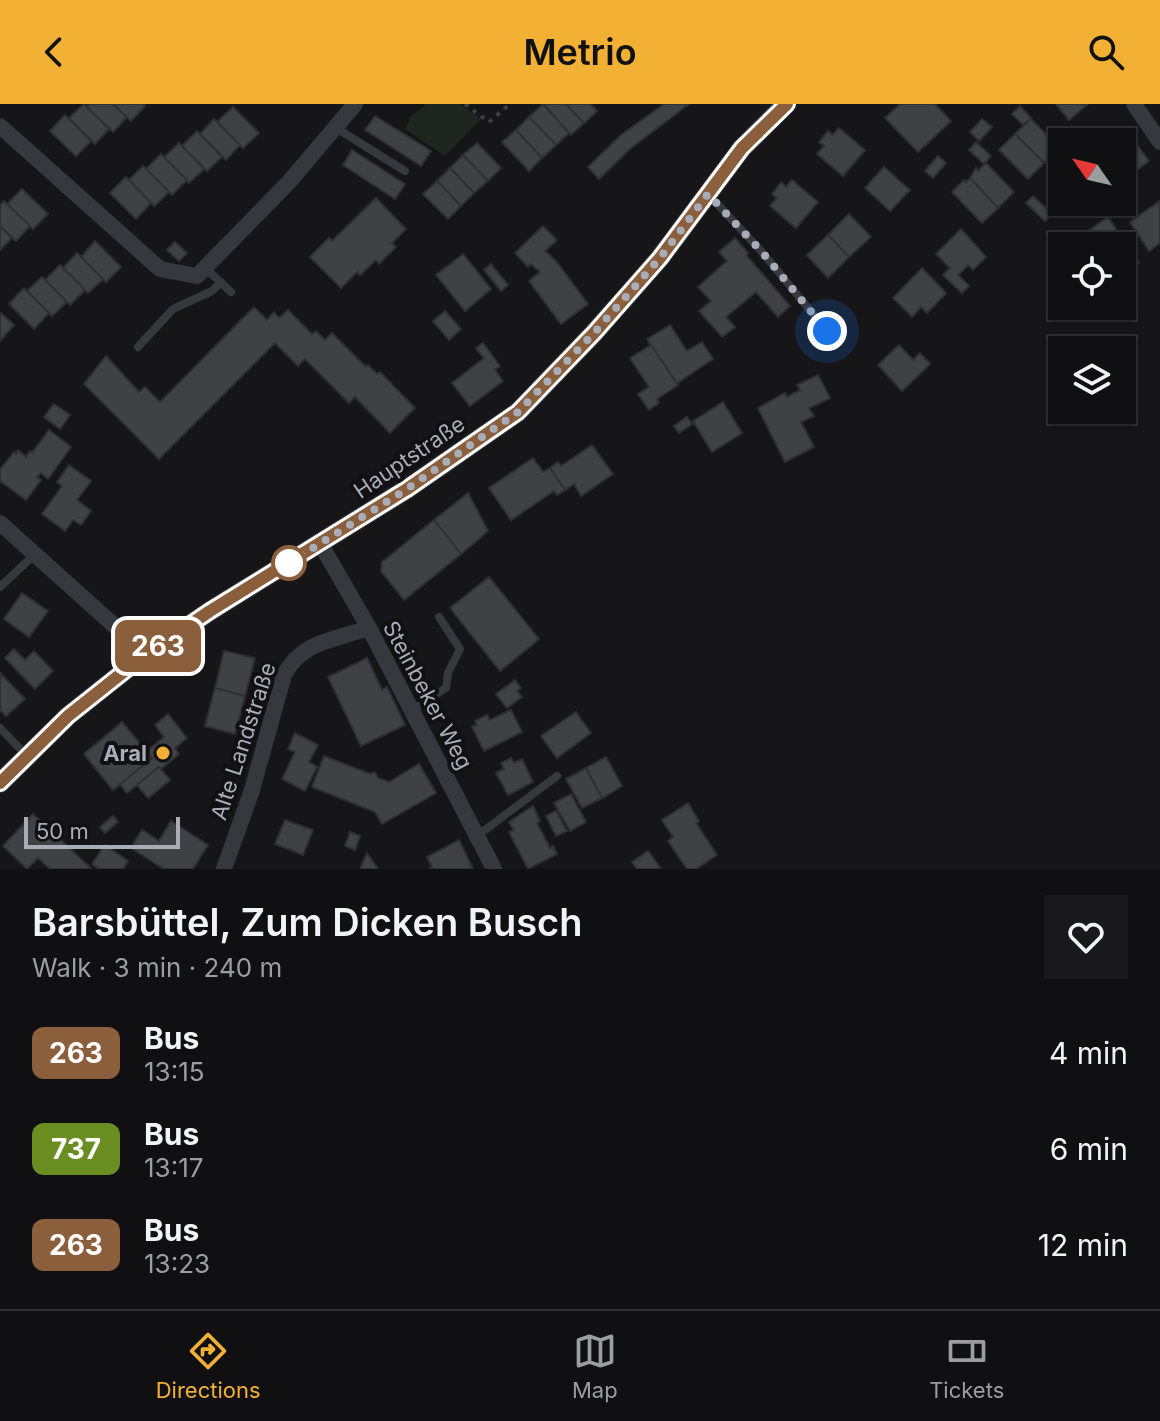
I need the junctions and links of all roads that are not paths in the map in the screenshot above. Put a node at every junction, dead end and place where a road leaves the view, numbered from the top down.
1 (355, 104) edge
2 (786, 104) edge
3 (1134, 104) edge
4 (0, 126) edge
5 (335, 127) junction
6 (1160, 142) edge
7 (405, 171) dead end
8 (708, 194) junction
9 (205, 267) junction
10 (221, 282) junction
11 (231, 292) dead end
12 (827, 331) dead end
13 (138, 347) dead end
14 (0, 523) edge
15 (320, 543) junction
16 (35, 554) junction
17 (0, 587) edge
18 (439, 617) dead end
19 (369, 628) junction
20 (141, 658) junction
21 (411, 710) junction
22 (0, 728) edge
23 (28, 756) junction
24 (557, 776) dead end
25 (0, 783) edge
26 (477, 836) junction
27 (224, 869) edge
28 (494, 869) edge

1 - 5 street
2 - 8 street, Hauptstraße
3 - 6 street
4 - 9 street
5 - 7 lane
5 - 9 street
8 - 12 lane
8 - 15 street, Hauptstraße
9 - 10 lane
10 - 11 lane
10 - 13 lane
14 - 16 street
15 - 19 street, Steinbeker Weg
15 - 20 street, Hauptstraße
16 - 17 lane
16 - 20 street
18 - 21 lane
19 - 21 street, Steinbeker Weg
19 - 27 street, Alte Landstraße
20 - 23 street, Hauptstraße
21 - 26 street, Steinbeker Weg
22 - 23 lane
23 - 25 street, Hauptstraße
24 - 26 lane
26 - 28 street, Steinbeker Weg

